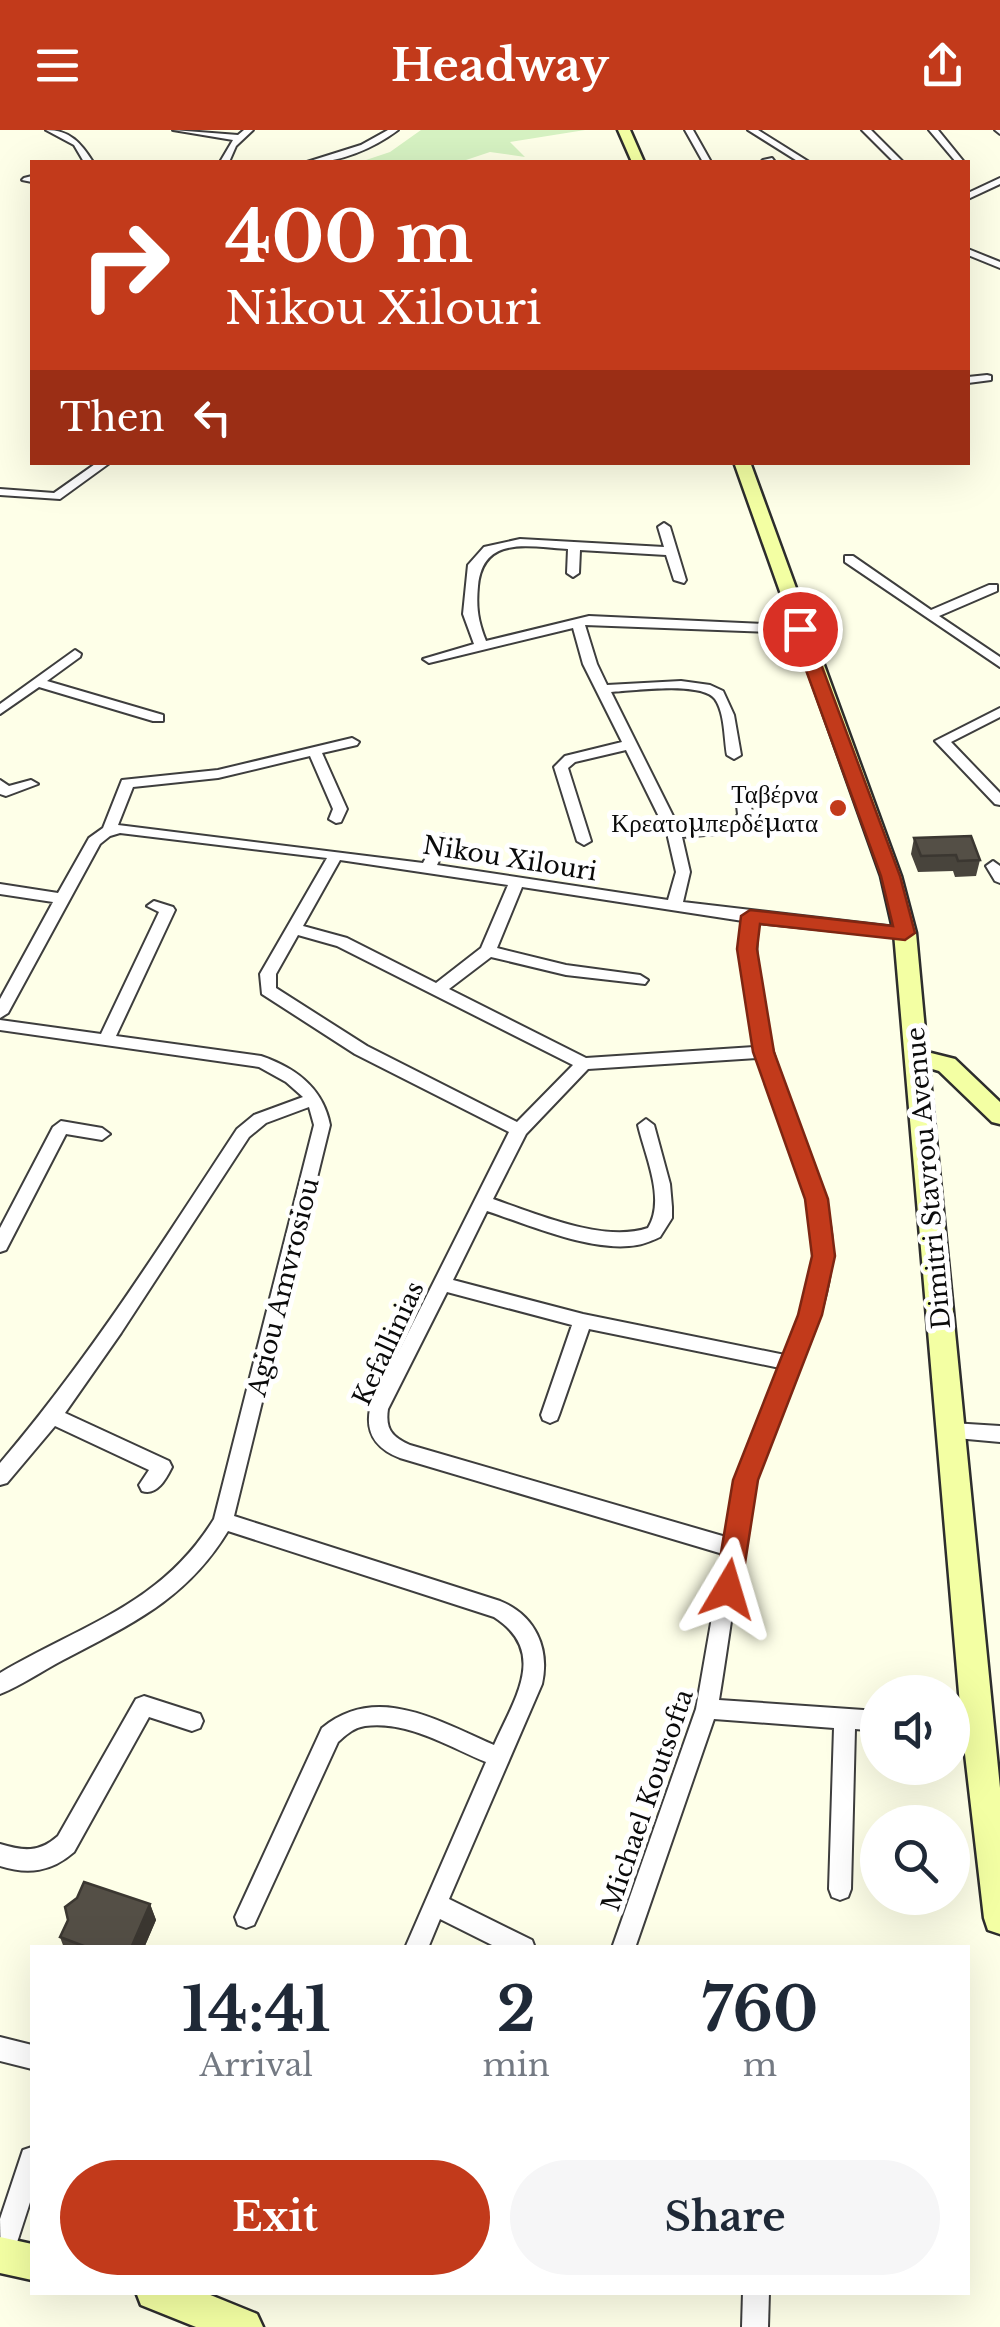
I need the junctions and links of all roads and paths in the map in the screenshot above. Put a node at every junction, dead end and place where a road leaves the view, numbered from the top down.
1 (50, 130) edge
2 (177, 130) edge
3 (249, 130) edge
4 (394, 130) edge
5 (624, 130) edge
6 (689, 130) edge
7 (752, 130) edge
8 (866, 130) edge
9 (933, 130) edge
10 (240, 138) junction
11 (87, 160) edge
12 (226, 160) edge
13 (319, 160) edge
14 (637, 160) edge
15 (706, 160) edge
16 (801, 160) edge
17 (896, 160) edge
18 (958, 160) edge
19 (1000, 181) edge
20 (970, 193) edge
21 (970, 253) edge
22 (988, 260) junction
23 (970, 264) edge
24 (1000, 265) edge
25 (988, 378) dead end
26 (970, 380) edge
27 (102, 465) edge
28 (743, 465) edge
29 (0, 492) edge
30 (664, 527) dead end
31 (574, 546) junction
32 (668, 551) junction
33 (849, 559) dead end
34 (573, 573) dead end
35 (680, 580) dead end
36 (994, 588) dead end
37 (930, 615) junction
38 (578, 622) junction
39 (800, 629) junction
40 (481, 645) junction
41 (75, 654) dead end
42 (429, 658) dead end
43 (1000, 662) edge
44 (38, 683) junction
45 (602, 689) junction
46 (4, 708) edge
47 (1000, 712) edge
48 (158, 718) dead end
49 (352, 742) dead end
50 (628, 745) junction
51 (315, 753) junction
52 (734, 755) dead end
53 (0, 784) edge
54 (31, 784) dead end
55 (742, 789) dead end
56 (1000, 802) edge
57 (336, 819) dead end
58 (109, 831) junction
59 (674, 834) junction
60 (443, 838) dead end
61 (584, 841) dead end
62 (336, 854) junction
63 (428, 868) junction
64 (516, 882) junction
65 (0, 889) edge
66 (61, 898) junction
67 (154, 906) dead end
68 (674, 906) junction
69 (750, 916) junction
70 (295, 929) junction
71 (905, 933) junction
72 (488, 951) junction
73 (640, 980) dead end
74 (439, 989) junction
75 (0, 1012) edge
76 (0, 1025) edge
77 (106, 1039) junction
78 (763, 1052) junction
79 (916, 1057) junction
80 (584, 1064) junction
81 (314, 1099) junction
82 (1000, 1116) edge
83 (646, 1125) dead end
84 (519, 1130) junction
85 (102, 1134) dead end
86 (484, 1203) junction
87 (0, 1245) edge
88 (443, 1284) junction
89 (582, 1321) junction
90 (790, 1363) junction
91 (550, 1415) dead end
92 (52, 1416) junction
93 (952, 1430) junction
94 (1000, 1434) edge
95 (0, 1477) edge
96 (149, 1485) dead end
97 (223, 1521) junction
98 (733, 1548) junction
99 (963, 1675) edge
100 (0, 1684) edge
101 (707, 1709) junction
102 (844, 1719) junction
103 (860, 1720) edge
104 (192, 1722) dead end
105 (970, 1754) edge
106 (498, 1757) junction
107 (0, 1855) edge
108 (840, 1889) dead end
109 (436, 1905) junction
110 (246, 1916) dead end
111 (1000, 1918) edge
112 (417, 1945) edge
113 (518, 1945) edge
114 (624, 1945) edge
115 (0, 2049) edge
116 (30, 2056) edge
117 (30, 2165) edge
118 (1, 2255) edge
119 (30, 2262) edge
120 (162, 2295) edge
121 (752, 2295) edge
122 (244, 2327) edge
123 (755, 2327) edge

1 - 11 street
2 - 10 street
3 - 10 street
4 - 13 street
5 - 14 main road
6 - 15 street
7 - 16 street
8 - 17 street
9 - 18 street
10 - 12 street
19 - 20 street
21 - 22 street
22 - 23 street
22 - 24 street
25 - 26 street
27 - 29 street
28 - 39 main road, Dimitri Stavrou Avenue
30 - 32 street
31 - 32 street
31 - 34 street
31 - 40 street
32 - 35 street
33 - 37 street
36 - 37 street
37 - 43 street
38 - 39 street
38 - 40 street
38 - 45 street
39 - 71 main road, Dimitri Stavrou Avenue
40 - 42 street
41 - 44 street
44 - 46 street
44 - 48 street
45 - 50 street
45 - 52 street
47 - 56 street
49 - 51 street
50 - 59 street
50 - 61 street
51 - 57 street
51 - 58 street
53 - 54 street
55 - 59 street
58 - 62 street, Nikou Xilouri
58 - 66 street
59 - 68 street
60 - 63 street
62 - 63 street, Nikou Xilouri
62 - 70 street
63 - 64 street, Nikou Xilouri
64 - 68 street, Nikou Xilouri
64 - 72 street
65 - 66 street
66 - 75 street
67 - 77 street
68 - 69 street, Nikou Xilouri
69 - 71 street, Nikou Xilouri
69 - 78 street, Michael Koutsofta
70 - 74 street
70 - 84 street
71 - 79 main road, Dimitri Stavrou Avenue
72 - 73 street
72 - 74 street
74 - 80 street
76 - 77 street
77 - 81 street
78 - 80 street
78 - 90 street, Michael Koutsofta
79 - 82 main road
79 - 93 main road, Dimitri Stavrou Avenue
80 - 84 street, Kefallinias
81 - 92 street
81 - 97 street, Agiou Amvrosiou
83 - 86 street
84 - 86 street, Kefallinias
85 - 87 street
86 - 88 street, Kefallinias
88 - 89 street
88 - 98 street, Kefallinias
89 - 90 street
89 - 91 street
90 - 98 street, Michael Koutsofta
92 - 95 street
92 - 96 street
93 - 94 street
93 - 99 main road, Dimitri Stavrou Avenue
97 - 100 street, Agiou Amvrosiou
97 - 106 street
98 - 101 street, Michael Koutsofta
101 - 102 street
101 - 114 street, Michael Koutsofta
102 - 103 street
102 - 108 street
104 - 107 street
105 - 111 main road, Dimitri Stavrou Avenue
106 - 109 street
106 - 110 street
109 - 112 street
109 - 113 street
115 - 116 street
117 - 118 street
118 - 119 main road
120 - 122 main road
121 - 123 street

